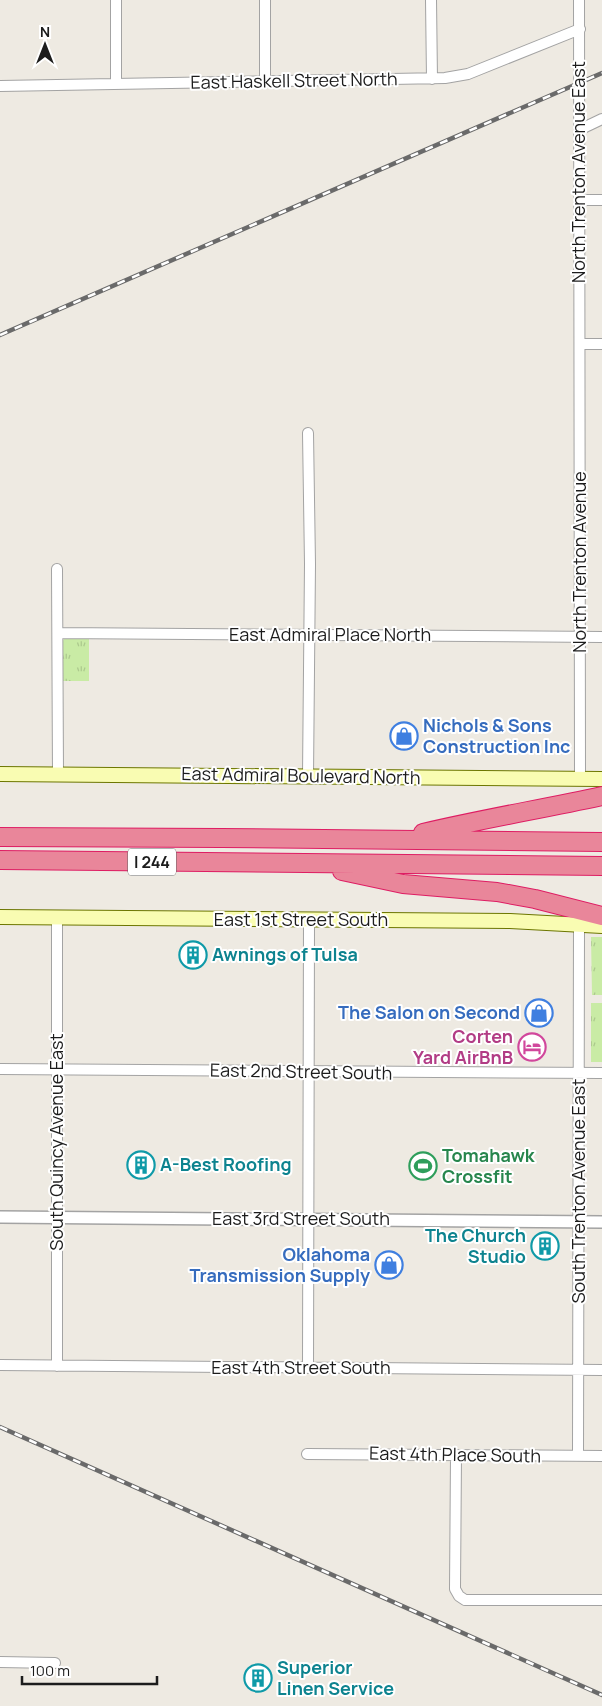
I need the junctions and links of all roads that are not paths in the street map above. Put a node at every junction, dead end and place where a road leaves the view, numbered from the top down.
1 (116, 0) edge
2 (265, 0) edge
3 (431, 0) edge
4 (579, 0) edge
5 (580, 29) junction
6 (432, 79) junction
7 (265, 80) junction
8 (116, 83) junction
9 (0, 86) edge
10 (602, 119) edge
11 (579, 130) junction
12 (579, 200) junction
13 (602, 200) edge
14 (580, 344) junction
15 (602, 344) edge
16 (308, 432) dead end
17 (57, 569) dead end
18 (58, 633) junction
19 (309, 635) junction
20 (580, 637) junction
21 (602, 637) edge
22 (0, 774) edge
23 (58, 774) junction
24 (308, 776) junction
25 (580, 779) junction
26 (602, 779) edge
27 (602, 796) edge
28 (0, 825) edge
29 (0, 838) edge
30 (110, 838) junction
31 (393, 840) junction
32 (602, 842) edge
33 (0, 860) edge
34 (305, 863) junction
35 (602, 866) edge
36 (602, 916) edge
37 (0, 917) edge
38 (57, 918) junction
39 (309, 920) junction
40 (579, 925) junction
41 (602, 926) edge
42 (0, 1069) edge
43 (57, 1069) junction
44 (308, 1072) junction
45 (579, 1073) junction
46 (602, 1073) edge
47 (0, 1217) edge
48 (57, 1217) junction
49 (308, 1219) junction
50 (579, 1222) junction
51 (602, 1222) edge
52 (0, 1365) edge
53 (57, 1366) junction
54 (308, 1368) junction
55 (578, 1370) junction
56 (602, 1370) edge
57 (307, 1454) dead end
58 (456, 1455) junction
59 (578, 1456) junction
60 (602, 1456) edge
61 (602, 1600) edge
62 (0, 1662) edge
63 (55, 1663) dead end

1 - 8 street
2 - 7 street
3 - 6 street
4 - 5 street, North Trenton Avenue East
5 - 6 street, East Haskell Street North
5 - 11 street, North Trenton Avenue East
6 - 7 street, East Haskell Street North
7 - 8 street, East Haskell Street North
8 - 9 street, East Haskell Street North
10 - 11 street
11 - 12 street, North Trenton Avenue East
12 - 13 street
12 - 14 street, North Trenton Avenue East
14 - 15 street
14 - 20 street, North Trenton Avenue
16 - 19 street
17 - 18 street
18 - 19 street, East Admiral Place North
18 - 23 street
19 - 20 street, East Admiral Place North
19 - 24 street
20 - 21 street, East Admiral Place North
20 - 25 street, North Trenton Avenue
22 - 23 main road, East Admiral Boulevard North
23 - 24 main road, East Admiral Boulevard North
24 - 25 main road, East Admiral Boulevard North
25 - 26 main road, East Admiral Boulevard North
27 - 31 highway
28 - 30 highway, I 244
29 - 30 highway
30 - 31 highway, I 244
31 - 32 highway, I 244
33 - 34 highway, I 244
34 - 35 highway, I 244
34 - 36 highway
37 - 38 main road, East 1st Street South
38 - 39 main road, East 1st Street South
38 - 43 street, South Quincy Avenue East
39 - 40 main road, East 1st Street South
39 - 44 street
40 - 41 main road, East 1st Street South
40 - 45 street, South Trenton Avenue East
42 - 43 street, East 2nd Street South
43 - 44 street, East 2nd Street South
43 - 48 street, South Quincy Avenue East
44 - 45 street, East 2nd Street South
44 - 49 street
45 - 46 street, East 2nd Street South
45 - 50 street, South Trenton Avenue East
47 - 48 street, East 3rd Street South
48 - 49 street, East 3rd Street South
48 - 53 street, South Quincy Avenue East
49 - 50 street, East 3rd Street South
49 - 54 street
50 - 51 street, East 3rd Street South
50 - 55 street, South Trenton Avenue East
52 - 53 street, East 4th Street South
53 - 54 street, East 4th Street South
54 - 55 street, East 4th Street South
55 - 56 street, East 4th Street South
55 - 59 street, South Trenton Avenue East
57 - 58 street, East 4th Place South
58 - 59 street, East 4th Place South
58 - 61 street
59 - 60 street, East 4th Place South
62 - 63 street

